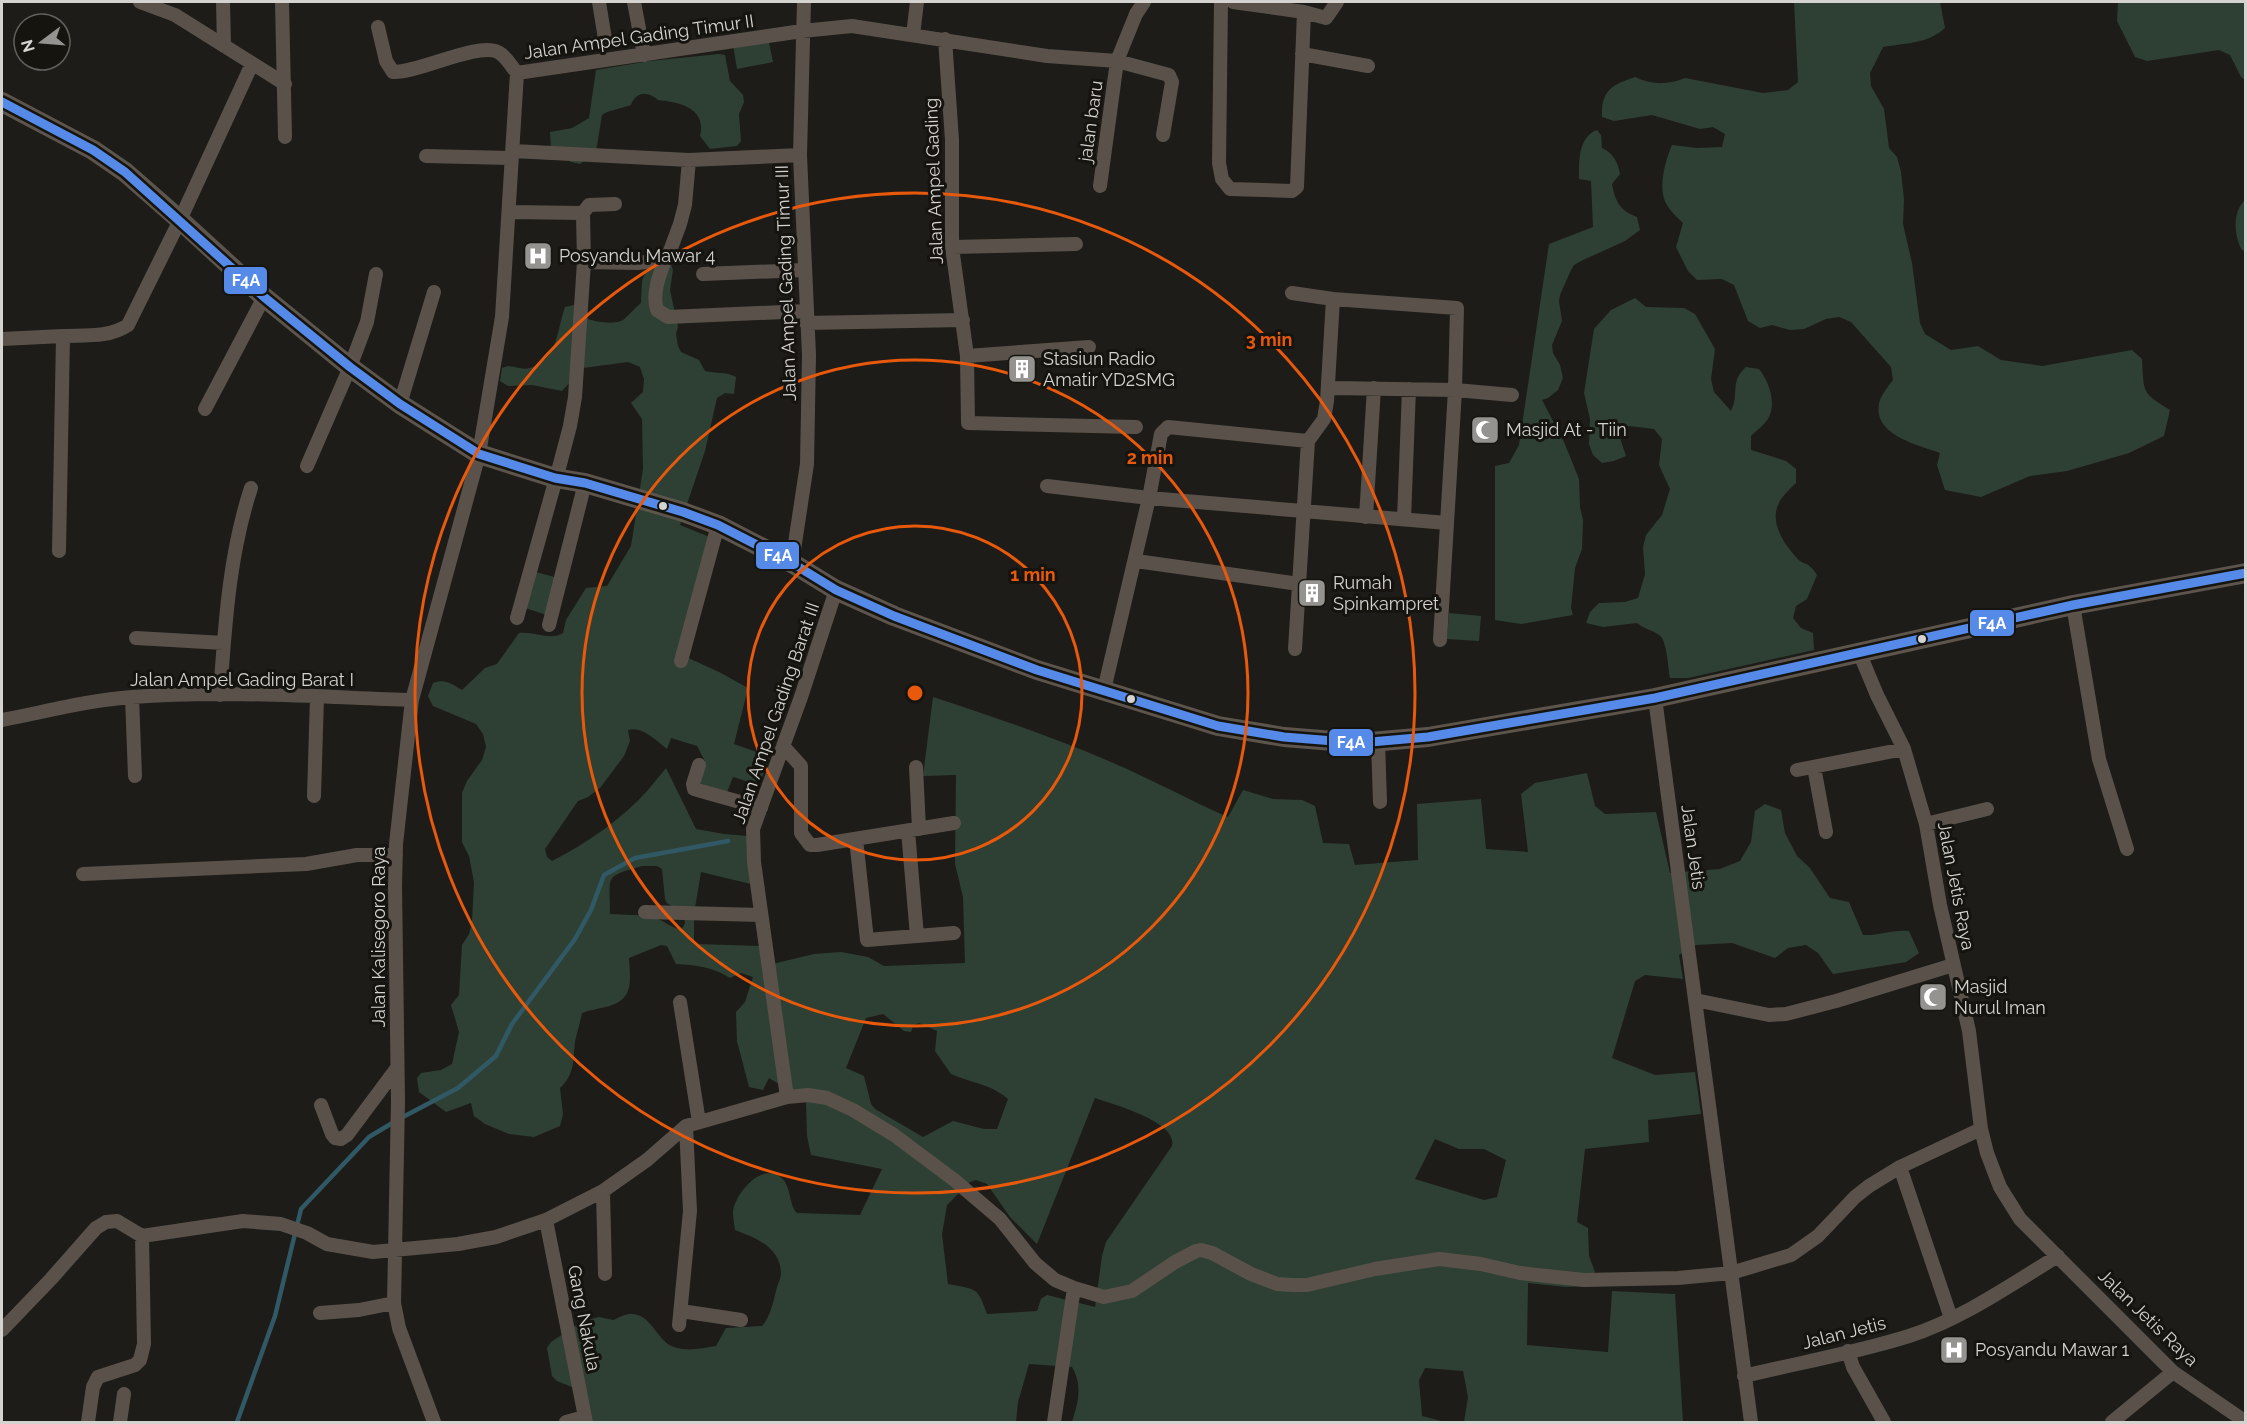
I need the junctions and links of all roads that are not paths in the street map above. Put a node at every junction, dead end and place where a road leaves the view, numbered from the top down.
1 (140, 2) edge
2 (224, 2) edge
3 (282, 2) edge
4 (599, 2) edge
5 (634, 2) edge
6 (804, 2) edge
7 (917, 2) edge
8 (1143, 2) edge
9 (1221, 2) edge
10 (1233, 2) edge
11 (1337, 2) edge
12 (175, 8) edge
13 (1304, 12) junction
14 (378, 27) dead end
15 (802, 32) junction
16 (913, 35) junction
17 (945, 39) junction
18 (594, 44) dead end
19 (225, 46) junction
20 (1302, 54) junction
21 (644, 55) junction
22 (1117, 61) junction
23 (252, 64) junction
24 (1368, 66) dead end
25 (517, 73) junction
26 (285, 84) junction
27 (2, 102) edge
28 (1163, 135) dead end
29 (285, 138) dead end
30 (513, 155) junction
31 (800, 155) junction
32 (426, 156) dead end
33 (689, 159) junction
34 (1100, 186) dead end
35 (615, 204) dead end
36 (509, 212) junction
37 (583, 213) junction
38 (180, 220) junction
39 (1076, 244) dead end
40 (952, 247) junction
41 (665, 260) junction
42 (584, 262) junction
43 (804, 270) junction
44 (376, 274) dead end
45 (703, 274) dead end
46 (434, 292) dead end
47 (1292, 293) dead end
48 (264, 297) junction
49 (1333, 299) junction
50 (806, 317) junction
51 (963, 320) junction
52 (63, 336) junction
53 (2, 339) edge
54 (1089, 347) dead end
55 (968, 356) junction
56 (350, 367) junction
57 (1334, 388) dead end
58 (1374, 388) junction
59 (1409, 389) junction
60 (1455, 390) junction
61 (1512, 395) dead end
62 (400, 404) junction
63 (205, 409) dead end
64 (1136, 427) dead end
65 (1308, 441) junction
66 (479, 454) junction
67 (307, 466) dead end
68 (555, 478) junction
69 (585, 483) junction
70 (1047, 486) dead end
71 (251, 488) dead end
72 (1149, 498) junction
73 (1303, 510) junction
74 (1366, 517) junction
75 (1404, 519) junction
76 (1447, 523) junction
77 (718, 525) junction
78 (58, 551) dead end
79 (1136, 561) junction
80 (792, 563) junction
81 (2246, 573) edge
82 (1299, 584) junction
83 (836, 590) junction
84 (2073, 605) junction
85 (516, 618) dead end
86 (549, 625) dead end
87 (136, 638) dead end
88 (1440, 640) dead end
89 (224, 643) junction
90 (1295, 650) dead end
91 (1859, 652) junction
92 (681, 661) dead end
93 (1104, 690) junction
94 (220, 695) junction
95 (132, 697) junction
96 (317, 697) junction
97 (1655, 698) junction
98 (412, 700) junction
99 (2, 720) edge
100 (1378, 741) junction
101 (1905, 749) junction
102 (787, 750) junction
103 (699, 765) dead end
104 (916, 766) dead end
105 (1814, 767) junction
106 (1797, 770) dead end
107 (135, 776) dead end
108 (314, 796) dead end
109 (1380, 802) dead end
110 (761, 808) junction
111 (1987, 809) dead end
112 (954, 823) dead end
113 (1926, 824) junction
114 (914, 830) junction
115 (1826, 832) dead end
116 (856, 839) junction
117 (2127, 849) dead end
118 (396, 855) junction
119 (82, 874) dead end
120 (645, 912) dead end
121 (761, 915) junction
122 (954, 933) dead end
123 (917, 936) junction
124 (1953, 965) junction
125 (1695, 1000) junction
126 (680, 1002) dead end
127 (397, 1068) junction
128 (787, 1097) junction
129 (321, 1105) dead end
130 (692, 1124) junction
131 (1981, 1129) junction
132 (1900, 1167) junction
133 (603, 1191) junction
134 (546, 1220) junction
135 (142, 1236) junction
136 (395, 1251) junction
137 (2058, 1256) junction
138 (1731, 1273) junction
139 (605, 1274) dead end
140 (1074, 1288) junction
141 (394, 1303) junction
142 (320, 1313) dead end
143 (1952, 1318) junction
144 (741, 1320) dead end
145 (2, 1330) edge
146 (1848, 1351) junction
147 (2173, 1372) junction
148 (1744, 1376) junction
149 (124, 1394) dead end
150 (585, 1420) edge
151 (88, 1422) edge
152 (120, 1422) edge
153 (434, 1422) edge
154 (566, 1422) edge
155 (1054, 1422) edge
156 (1751, 1422) edge
157 (1884, 1422) edge
158 (2112, 1422) edge
159 (2246, 1422) edge

1 - 12 street
2 - 19 street
3 - 26 street
4 - 18 street
5 - 21 street
6 - 15 street, Jalan Ampel Gading Timur III
7 - 16 street
8 - 22 street, jalan baru
9 - 20 street
10 - 13 street
11 - 13 street
12 - 19 street
13 - 20 street
14 - 25 street, Jalan Ampel Gading Timur II
15 - 16 street
15 - 21 street, Jalan Ampel Gading Timur II
15 - 31 street, Jalan Ampel Gading Timur III
16 - 17 street
17 - 22 street
17 - 40 street, Jalan Ampel Gading
19 - 23 street
20 - 24 street
21 - 25 street, Jalan Ampel Gading Timur II
22 - 28 street
22 - 34 street, jalan baru
23 - 26 street
23 - 38 street
25 - 30 street, Jalan Ampel Gading Timur II
26 - 29 street
27 - 38 main road
30 - 32 street
30 - 33 street
30 - 36 street, Jalan Ampel Gading Timur II
31 - 33 street
31 - 43 street, Jalan Ampel Gading Timur III
33 - 41 street
35 - 37 street
36 - 37 street
36 - 66 street, Jalan Ampel Gading Timur II
37 - 42 street
38 - 48 main road
38 - 52 street
39 - 40 street
40 - 51 street, Jalan Ampel Gading
41 - 42 street
41 - 50 street
42 - 68 street
43 - 45 street
43 - 50 street, Jalan Ampel Gading Timur III
44 - 56 street
46 - 62 street
47 - 49 street
48 - 56 main road
48 - 63 street
49 - 60 street
49 - 65 street
50 - 51 street
50 - 80 street, Jalan Ampel Gading Timur III
51 - 55 street, Jalan Ampel Gading
52 - 53 street
52 - 78 street
54 - 55 street
55 - 64 street, Jalan Ampel Gading
56 - 62 main road
56 - 67 street
57 - 58 street
58 - 59 street
58 - 74 street
59 - 60 street
59 - 75 street
60 - 61 street
60 - 76 street
62 - 66 main road
65 - 72 street
65 - 73 street
66 - 68 main road
66 - 98 street, Jalan Kalisegoro Raya
68 - 69 main road
68 - 85 street
69 - 77 main road
69 - 86 street
70 - 72 street
71 - 89 street
72 - 73 street
72 - 79 street
73 - 74 street
73 - 82 street
74 - 75 street
75 - 76 street
76 - 88 street
77 - 80 main road
77 - 92 street
79 - 82 street
79 - 93 street
80 - 83 main road
81 - 84 main road
82 - 90 street
83 - 93 main road
83 - 102 street, Jalan Ampel Gading Barat III
84 - 91 main road
84 - 117 street
87 - 89 street
89 - 94 street
91 - 97 main road
91 - 101 street, Jalan Jetis Raya
93 - 100 main road
94 - 95 street, Jalan Ampel Gading Barat I
94 - 96 street, Jalan Ampel Gading Barat I
95 - 99 street, Jalan Ampel Gading Barat I
95 - 107 street
96 - 98 street, Jalan Ampel Gading Barat I
96 - 108 street
97 - 100 main road
97 - 125 street, Jalan Jetis
98 - 118 street, Jalan Kalisegoro Raya
100 - 109 street
101 - 105 street
101 - 113 street, Jalan Jetis Raya
102 - 110 street, Jalan Ampel Gading Barat III
102 - 116 street
103 - 110 street
104 - 114 street
105 - 106 street
105 - 115 street
110 - 121 street, Jalan Ampel Gading Barat III
111 - 113 street
112 - 114 street
113 - 124 street, Jalan Jetis Raya
114 - 116 street
114 - 123 street
116 - 123 street
118 - 119 street
118 - 127 street, Jalan Kalisegoro Raya
120 - 121 street
121 - 128 street, Jalan Ampel Gading Barat III
122 - 123 street
124 - 125 street
124 - 131 street, Jalan Jetis Raya
125 - 138 street, Jalan Jetis
126 - 130 street
127 - 129 street
127 - 136 street, Jalan Kalisegoro Raya
128 - 130 street
128 - 140 street
130 - 133 street
130 - 144 street
131 - 132 street
131 - 137 street, Jalan Jetis Raya
132 - 138 street
132 - 143 street
133 - 134 street
133 - 139 street
134 - 136 street
134 - 150 street, Gang Nakula
135 - 136 street
135 - 145 street
135 - 151 street
136 - 141 street, Jalan Kalisegoro Raya
137 - 143 street, Jalan Jetis
137 - 147 street, Jalan Jetis Raya
138 - 140 street
138 - 148 street, Jalan Jetis
140 - 155 street
141 - 142 street
141 - 153 street, Jalan Kalisegoro Raya
143 - 146 street, Jalan Jetis
146 - 148 street, Jalan Jetis
146 - 157 street
147 - 158 street
147 - 159 street, Jalan Jetis Raya
148 - 156 street, Jalan Jetis
149 - 152 street
150 - 154 street

